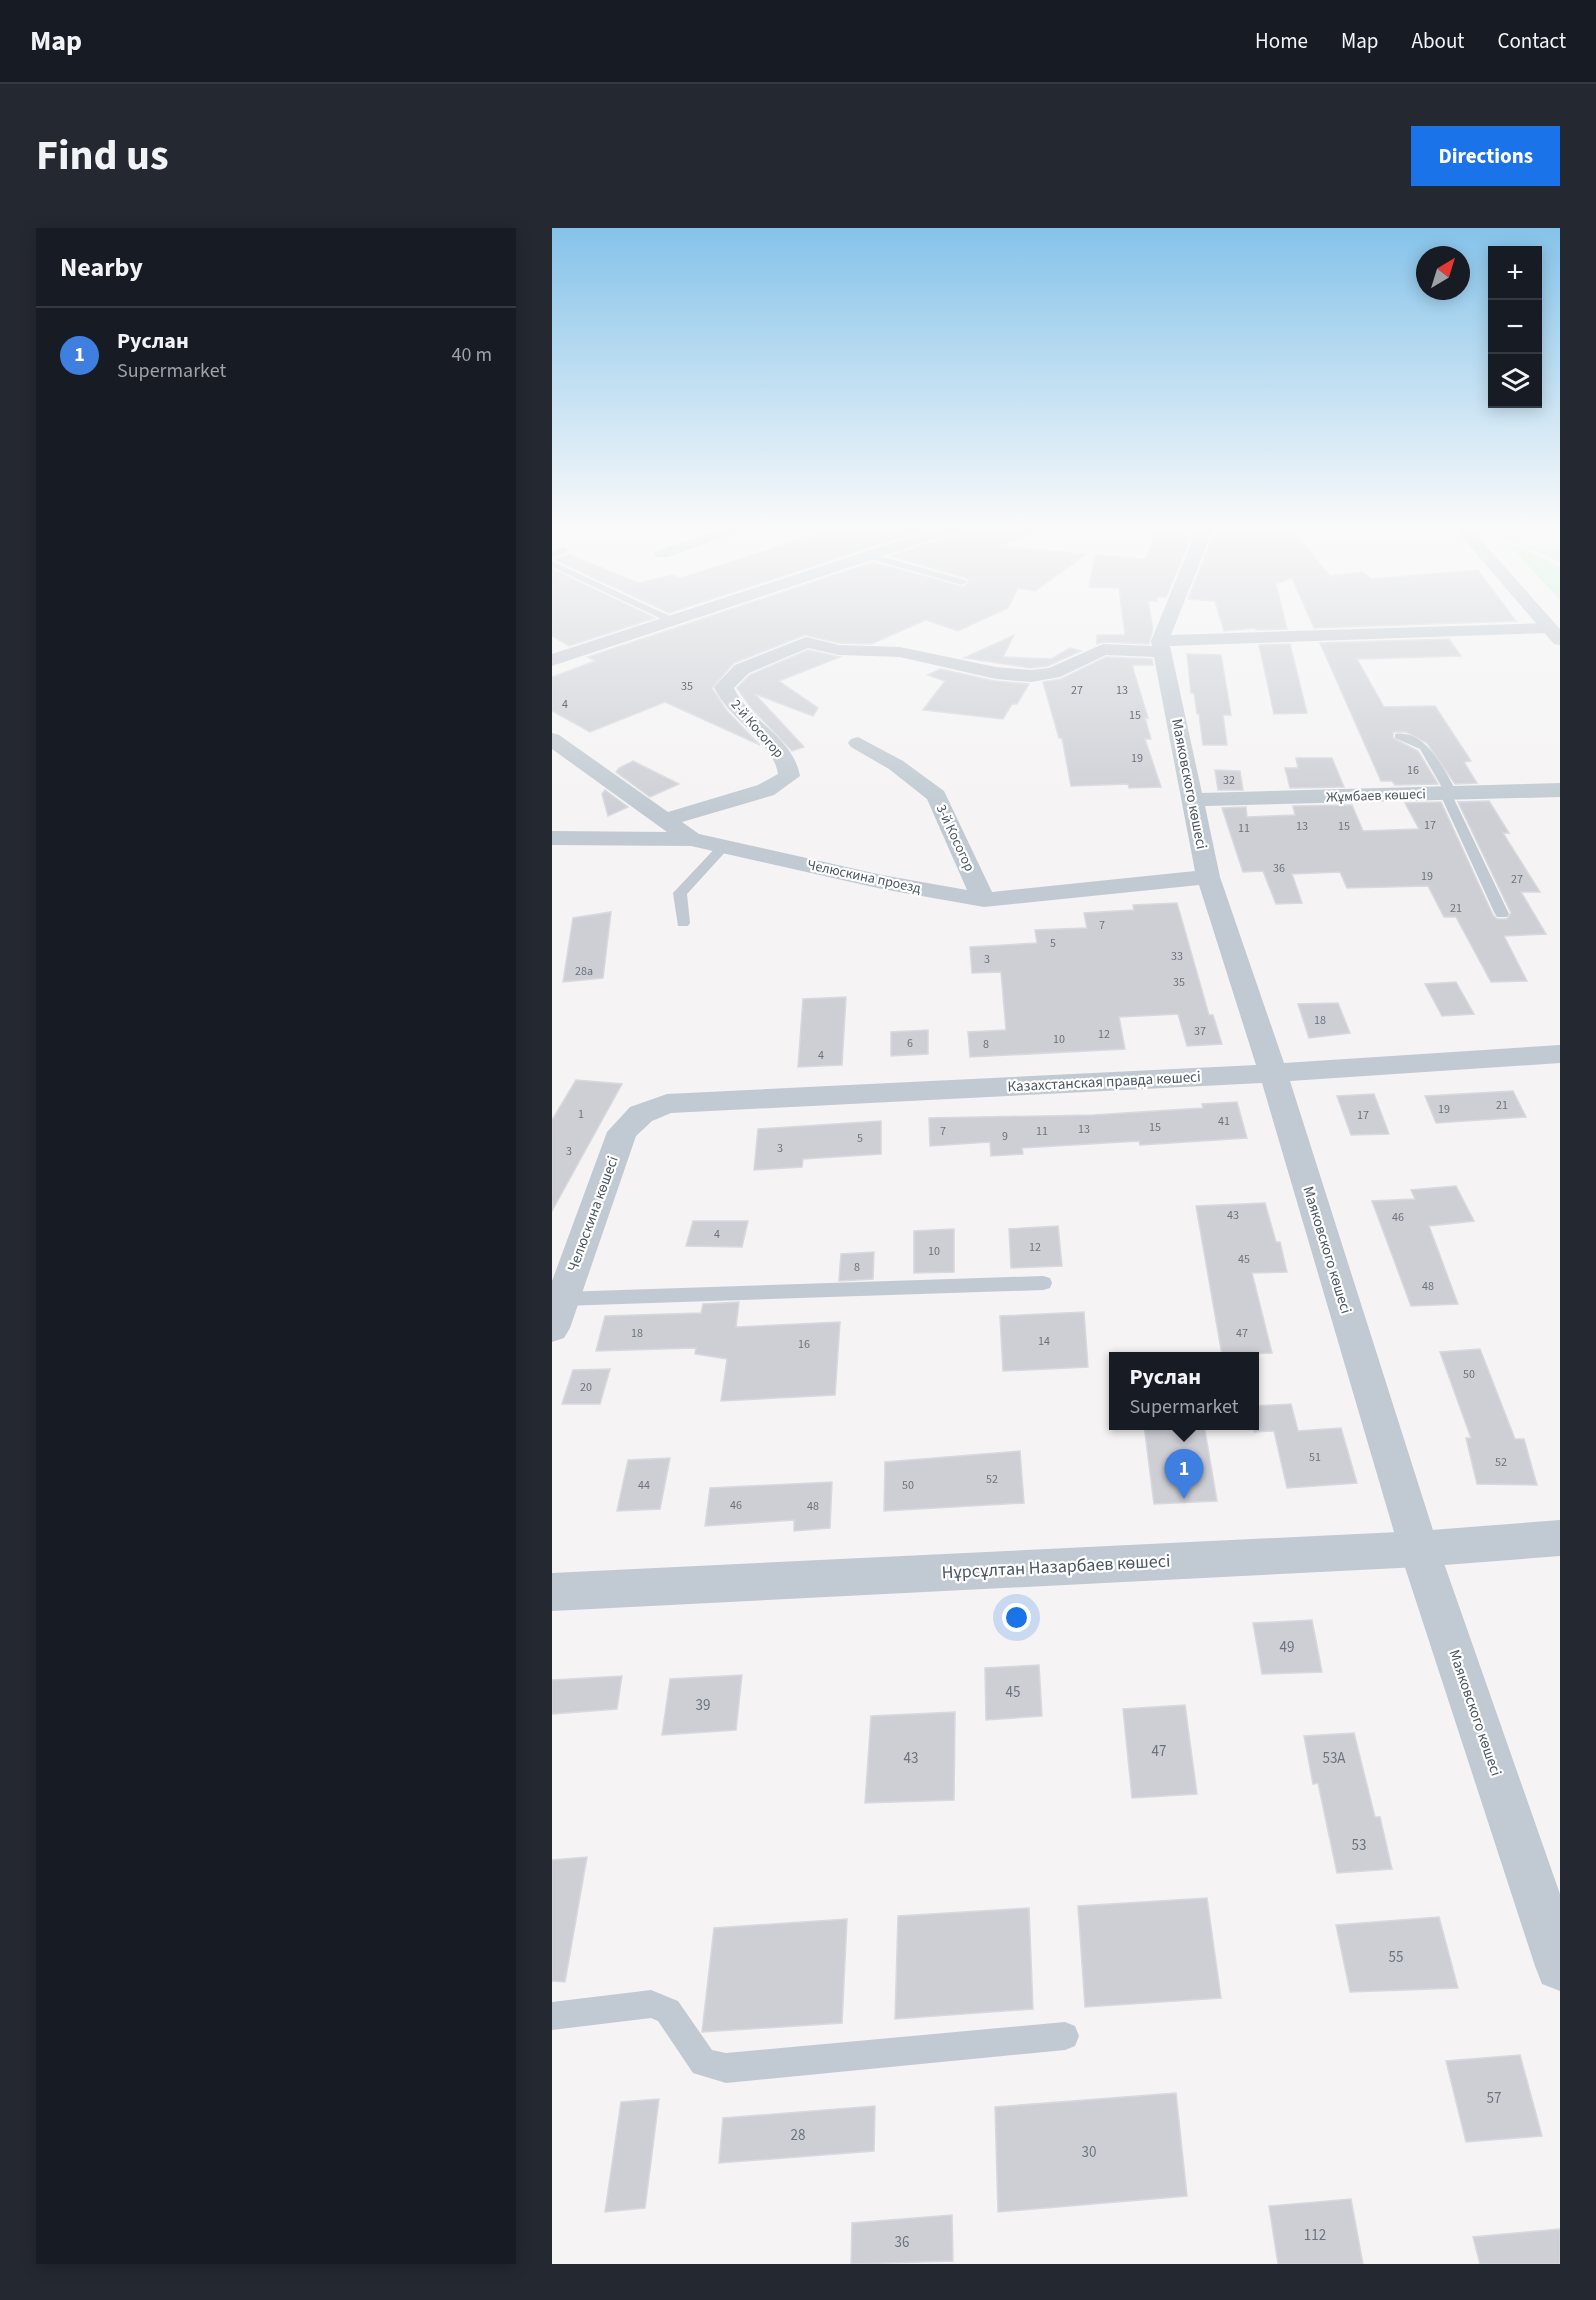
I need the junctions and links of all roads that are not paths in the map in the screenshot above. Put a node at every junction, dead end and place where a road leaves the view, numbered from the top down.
1 (664, 624) edge
2 (1169, 624) edge
3 (1554, 634) edge
4 (1161, 646) junction
5 (552, 660) edge
6 (1399, 736) dead end
7 (552, 739) edge
8 (858, 743) dead end
9 (1560, 790) edge
10 (1449, 794) junction
11 (1192, 801) junction
12 (665, 820) junction
13 (552, 838) edge
14 (691, 839) junction
15 (724, 846) junction
16 (1208, 877) junction
17 (984, 900) junction
18 (1502, 914) dead end
19 (683, 922) dead end
20 (1560, 1054) edge
21 (1273, 1073) junction
22 (648, 1110) joint
23 (1043, 1283) dead end
24 (557, 1313) edge
25 (1560, 1538) edge
26 (1419, 1549) junction
27 (552, 1592) edge
28 (1560, 1965) edge
29 (552, 2016) edge
30 (1065, 2036) dead end

1 - 5 street
2 - 4 street
3 - 4 street
4 - 11 street, Маяковского көшесі
4 - 12 street, 2-й Косогор
6 - 10 lane
7 - 12 street, Челюскина проезд
8 - 17 street, 3-й Косогор
9 - 10 street, Жұмбаев көшесі
10 - 11 street, Жұмбаев көшесі
10 - 18 lane
11 - 16 street, Маяковского көшесі
12 - 14 street, Челюскина проезд
13 - 14 street
14 - 15 street, Челюскина проезд
15 - 17 street, Челюскина проезд
15 - 19 lane
16 - 17 street, Челюскина проезд
16 - 21 street, Маяковского көшесі
20 - 21 street, Казахстанская правда көшесі
21 - 22 street, Казахстанская правда көшесі
21 - 26 street, Маяковского көшесі
22 - 24 street, Челюскина көшесі
23 - 24 lane
25 - 26 street, Нұрсұлтан Назарбаев көшесі
26 - 27 street, Нұрсұлтан Назарбаев көшесі
26 - 28 street, Маяковского көшесі
29 - 30 lane

